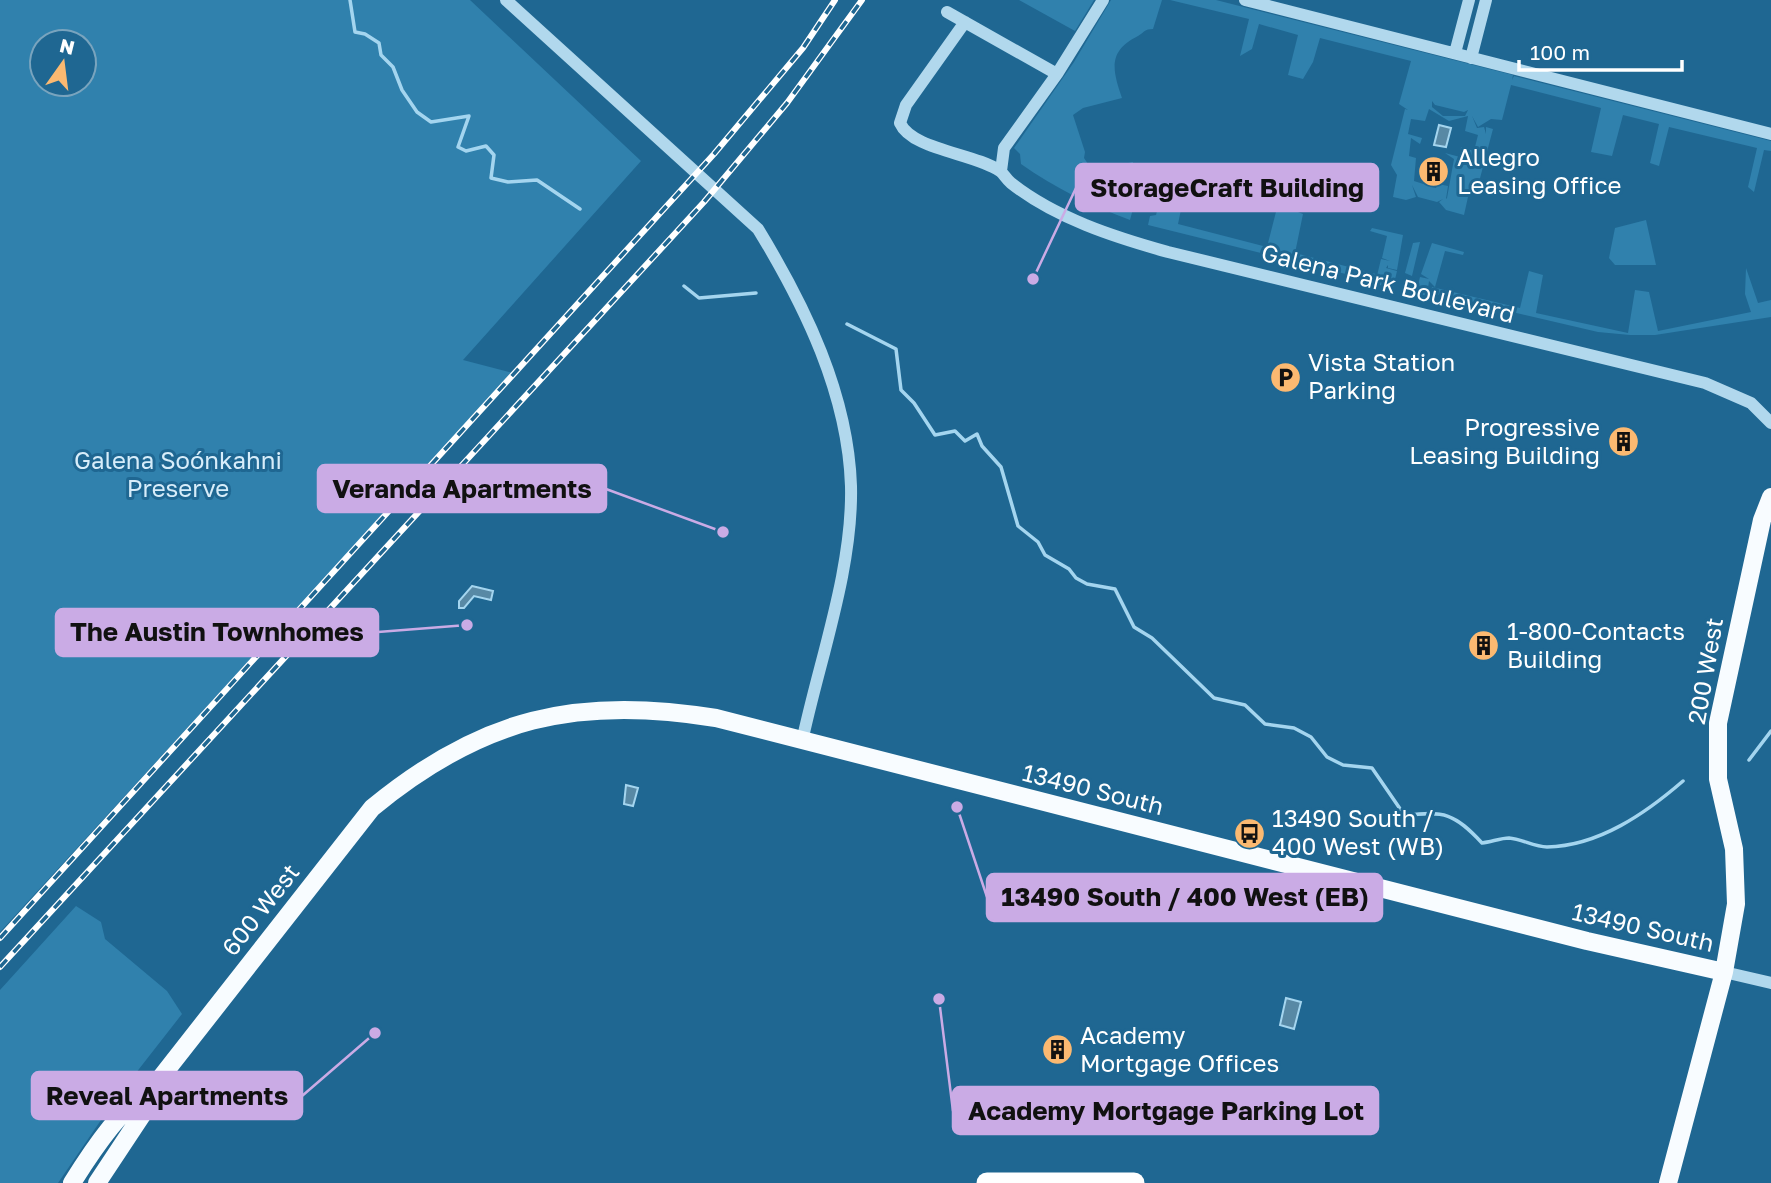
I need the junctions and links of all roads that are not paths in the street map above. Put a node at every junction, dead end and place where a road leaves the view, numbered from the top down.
1 (1103, 0) edge
2 (1245, 0) edge
3 (1469, 0) edge
4 (1486, 0) edge
5 (514, 3) edge
6 (947, 12) dead end
7 (965, 22) junction
8 (1455, 53) junction
9 (1471, 58) junction
10 (1057, 74) junction
11 (1771, 134) edge
12 (1001, 172) junction
13 (1771, 423) edge
14 (1771, 497) edge
15 (802, 742) junction
16 (410, 777) joint
17 (1724, 972) junction
18 (1771, 984) edge
19 (158, 1081) junction
20 (72, 1183) edge
21 (97, 1183) edge
22 (987, 1183) edge
23 (1134, 1183) edge
24 (1668, 1183) edge

1 - 10 street
2 - 8 street
3 - 8 street
4 - 9 street
5 - 15 street
6 - 7 street
7 - 10 street
7 - 12 street, Galena Park Boulevard
8 - 9 street
9 - 11 street
10 - 12 street
12 - 13 street, Galena Park Boulevard
14 - 17 main road, 200 West
15 - 16 main road, 13490 South
15 - 17 main road, 13490 South
16 - 19 main road, 600 West
17 - 18 street, 13490 South
17 - 24 main road, 200 West
19 - 20 main road, 600 West
19 - 21 main road, 600 West
22 - 23 highway

